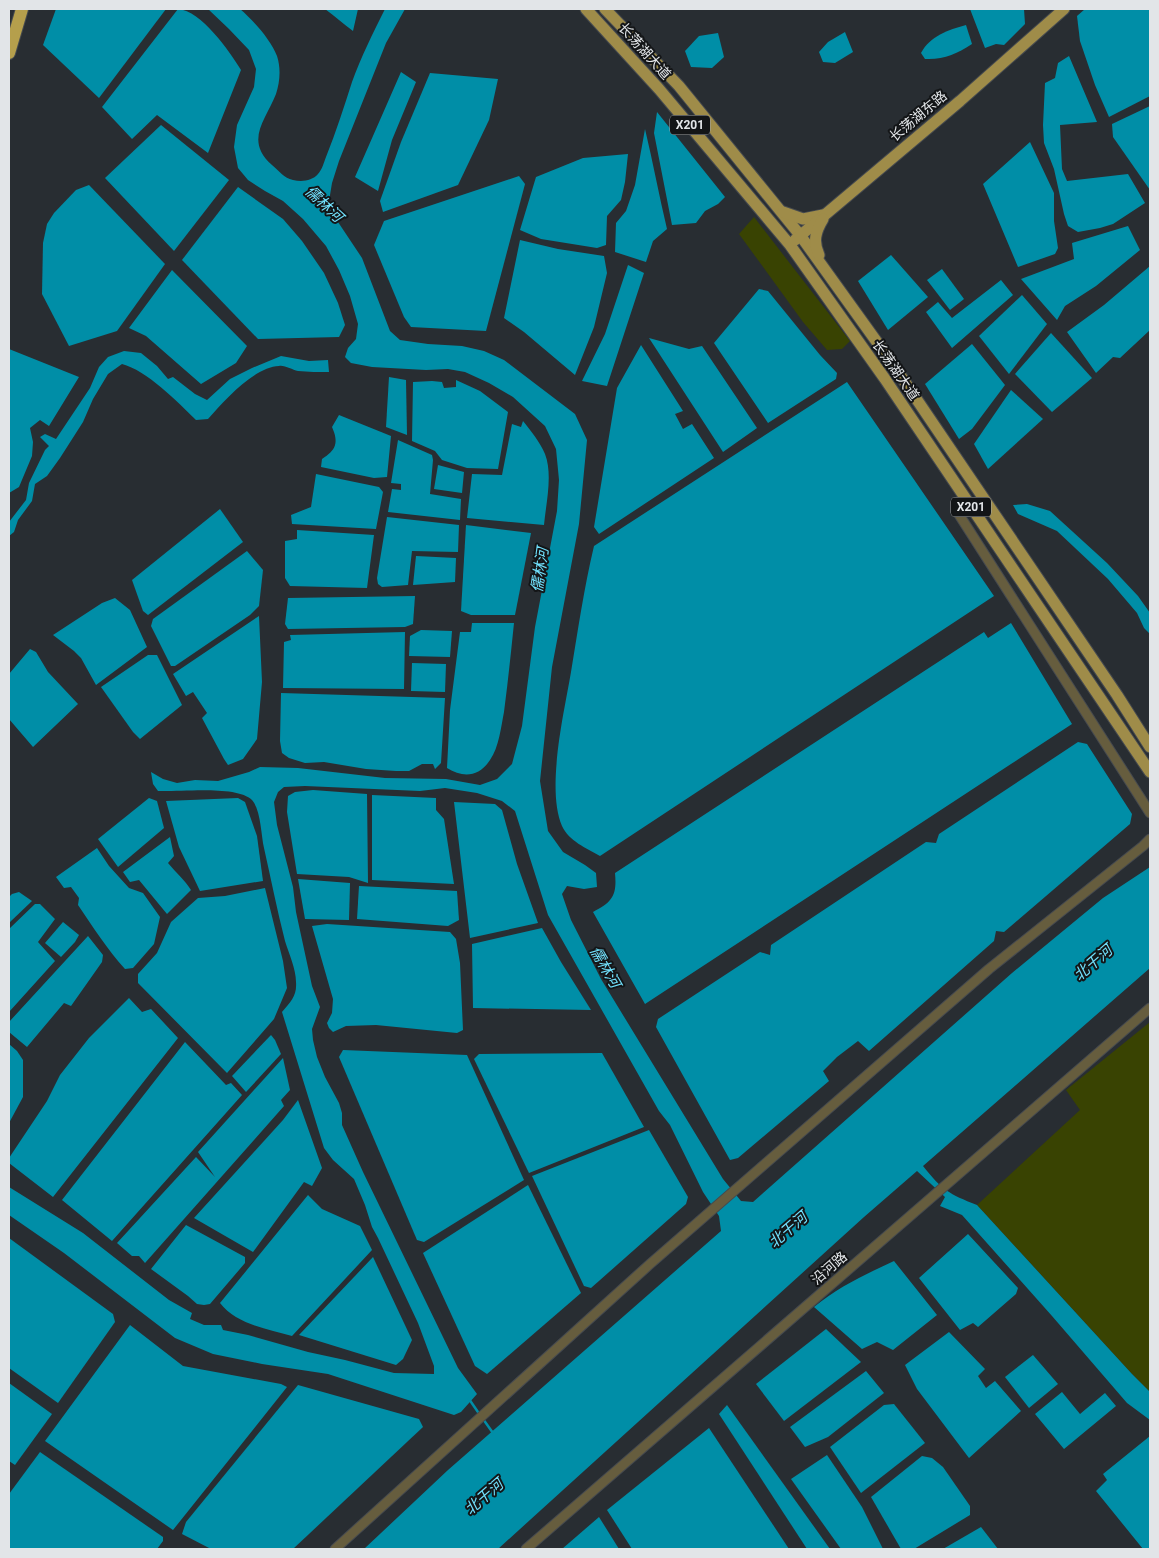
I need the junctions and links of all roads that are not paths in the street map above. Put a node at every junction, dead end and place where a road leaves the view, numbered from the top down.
1 (22, 9) edge
2 (586, 9) edge
3 (605, 9) edge
4 (1064, 9) edge
5 (9, 53) edge
6 (780, 211) junction
7 (825, 215) junction
8 (800, 236) junction
9 (790, 244) junction
10 (828, 275) junction
11 (966, 499) junction
12 (1150, 747) edge
13 (1150, 772) edge
14 (1150, 813) edge
15 (1150, 839) edge
16 (1150, 1008) edge
17 (335, 1549) edge
18 (526, 1549) edge

1 - 5 highway
2 - 9 main road, 长荡湖大道 / X201
3 - 6 main road, 长荡湖大道 / X201
4 - 7 main road, 长荡湖东路
6 - 7 main road
6 - 8 main road, 长荡湖大道 / X201
7 - 8 main road, 长荡湖东路
7 - 10 main road
8 - 9 main road, 长荡湖东路
8 - 10 main road, 长荡湖大道 / X201
9 - 11 main road, 长荡湖大道 / X201
10 - 12 main road, 长荡湖大道 / X201
11 - 13 main road, 长荡湖大道 / X201
11 - 14 street
15 - 17 street
16 - 18 street, 沿河路

